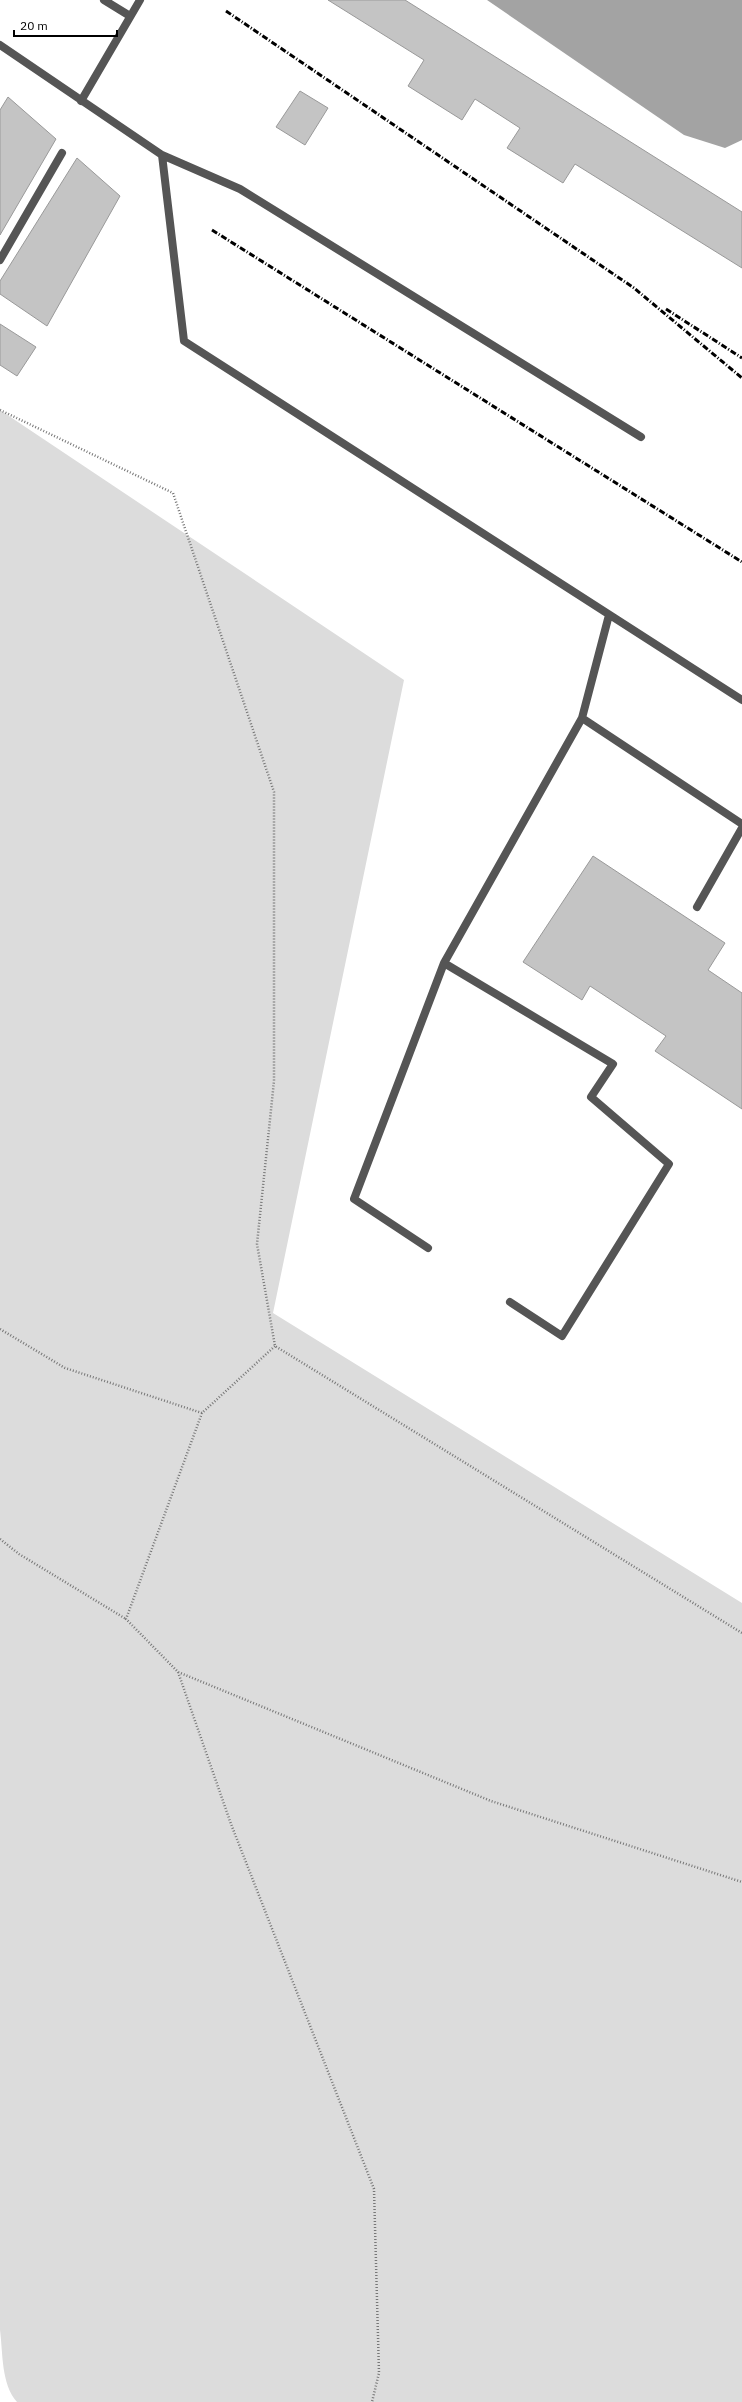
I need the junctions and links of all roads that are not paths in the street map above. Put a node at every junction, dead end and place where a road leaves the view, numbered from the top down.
1 (104, 0) edge
2 (140, 0) edge
3 (130, 16) junction
4 (0, 45) edge
5 (81, 101) junction
6 (62, 153) dead end
7 (162, 155) junction
8 (0, 260) edge
9 (641, 437) dead end
10 (609, 615) junction
11 (742, 700) edge
12 (582, 718) junction
13 (742, 824) edge
14 (742, 828) edge
15 (697, 907) dead end
16 (444, 963) junction
17 (428, 1248) dead end
18 (510, 1302) dead end

1 - 3 lane
2 - 3 lane
3 - 5 lane
4 - 5 lane
5 - 7 lane
6 - 8 lane
7 - 9 lane
7 - 10 lane
10 - 11 lane
10 - 12 lane
12 - 13 lane
12 - 16 lane
14 - 15 lane
16 - 17 lane
16 - 18 lane

